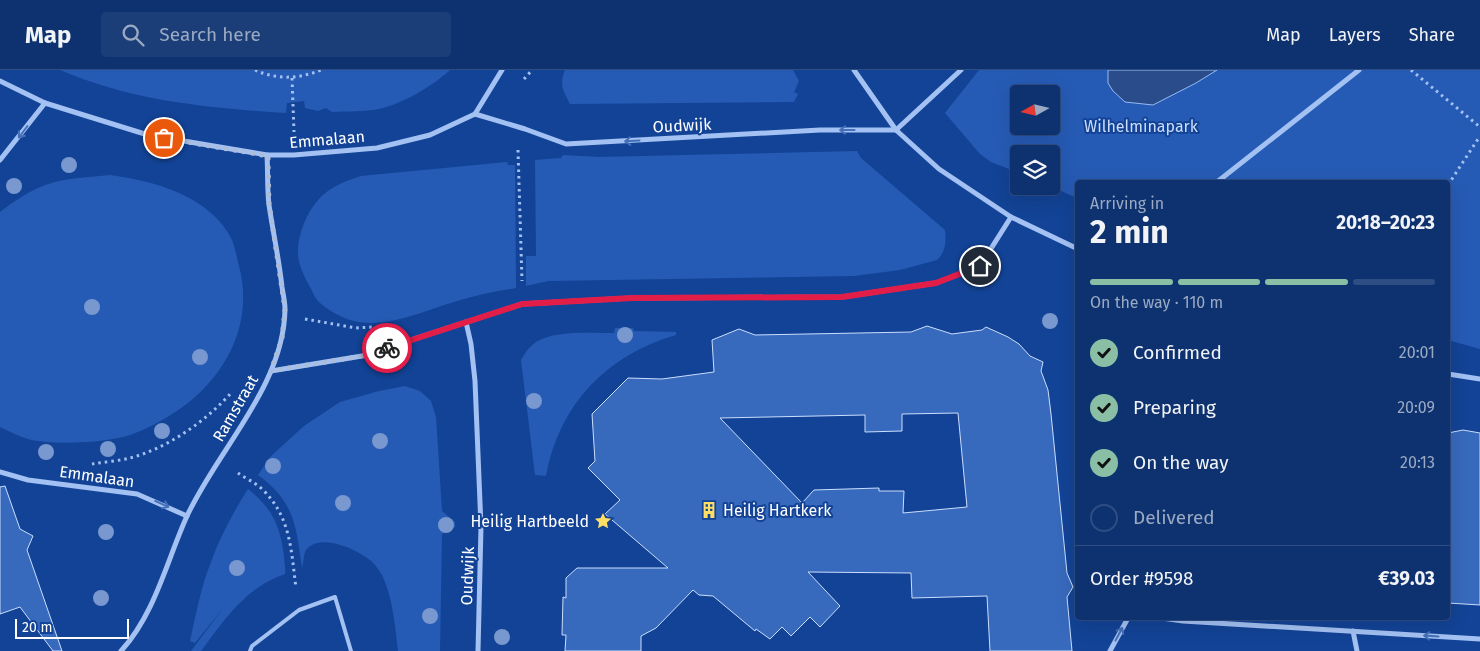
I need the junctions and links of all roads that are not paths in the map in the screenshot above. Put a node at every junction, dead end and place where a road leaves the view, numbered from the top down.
1 (502, 70) edge
2 (854, 70) edge
3 (961, 70) edge
4 (1359, 70) edge
5 (0, 81) edge
6 (45, 103) junction
7 (475, 114) junction
8 (896, 130) junction
9 (268, 156) junction
10 (0, 160) edge
11 (1220, 180) edge
12 (1011, 217) junction
13 (1075, 248) edge
14 (466, 322) junction
15 (271, 371) junction
16 (1450, 374) edge
17 (1480, 379) edge
18 (0, 472) edge
19 (187, 516) junction
20 (1127, 620) edge
21 (1177, 620) edge
22 (1353, 631) junction
23 (1480, 639) edge
24 (122, 651) edge
25 (250, 651) edge
26 (351, 651) edge
27 (478, 651) edge
28 (1110, 651) edge
29 (1357, 651) edge

1 - 7 street
2 - 8 street
3 - 8 street
4 - 11 street
5 - 6 street, Emmalaan
6 - 9 street, Emmalaan
6 -> 10 street
8 -> 7 street, Oudwijk
7 - 9 street, Emmalaan
8 - 12 street
9 - 15 street, Ramstraat
12 - 13 street
12 - 14 street
14 - 15 street
14 - 27 street, Oudwijk
15 - 19 street, Ramstraat
16 - 17 street
18 -> 19 street, Emmalaan
19 - 24 street, Ramstraat
28 -> 20 street
21 - 22 street
23 -> 22 street
22 - 29 street
25 - 26 lane

